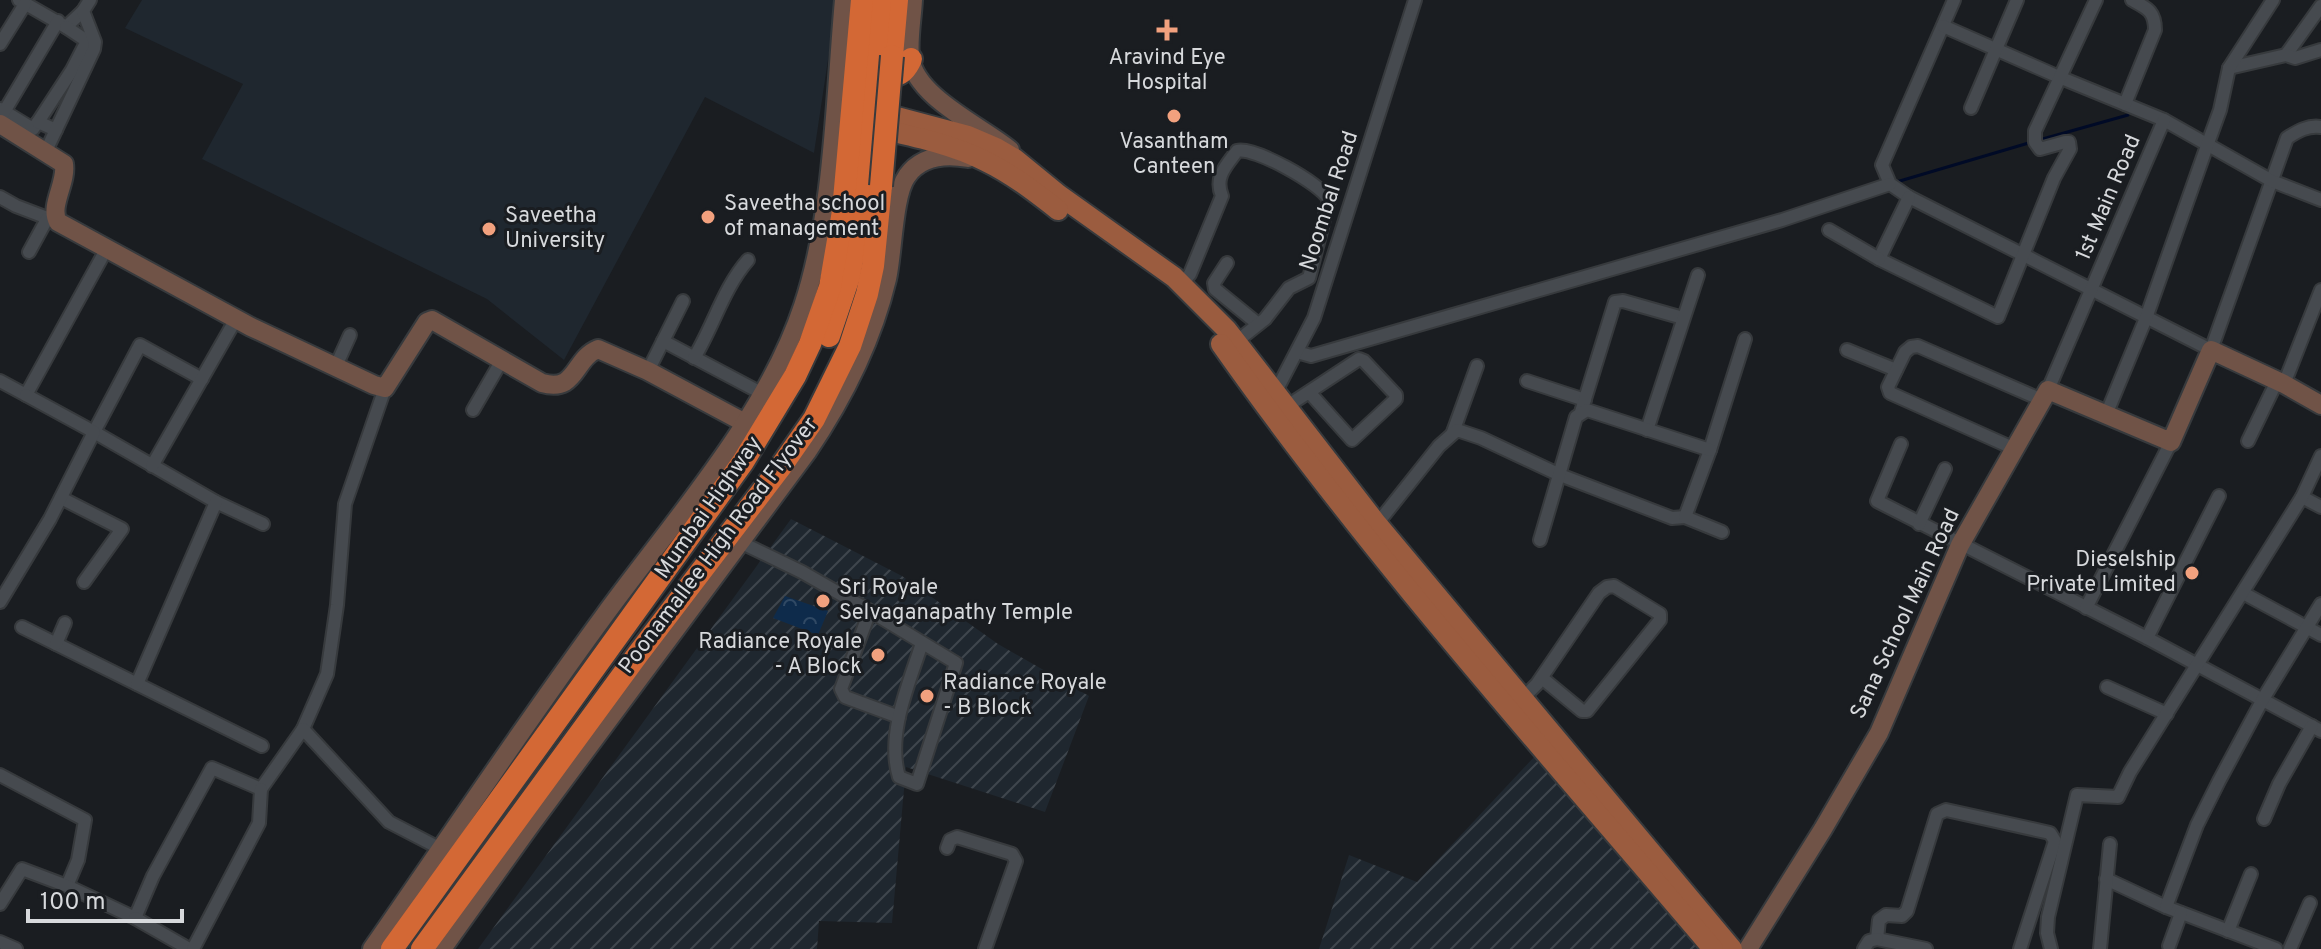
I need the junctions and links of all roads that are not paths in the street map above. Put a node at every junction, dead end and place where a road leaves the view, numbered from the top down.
1 (844, 0) edge
2 (862, 0) edge
3 (880, 0) edge
4 (897, 0) edge
5 (913, 0) edge
6 (1415, 0) edge
7 (1954, 0) edge
8 (2017, 0) edge
9 (2096, 0) edge
10 (2132, 0) edge
11 (2273, 0) edge
12 (22, 2) edge
13 (86, 6) edge
14 (2321, 6) edge
15 (62, 24) junction
16 (1943, 26) junction
17 (0, 44) edge
18 (1996, 49) junction
19 (2321, 50) edge
20 (2286, 55) junction
21 (892, 59) junction
22 (2229, 68) junction
23 (2059, 77) junction
24 (2125, 104) junction
25 (1971, 108) dead end
26 (1, 115) edge
27 (870, 118) junction
28 (2164, 120) junction
29 (38, 122) junction
30 (2321, 127) edge
31 (56, 130) junction
32 (2208, 143) junction
33 (46, 151) junction
34 (993, 165) junction
35 (1033, 173) junction
36 (2272, 181) junction
37 (1890, 184) junction
38 (0, 197) edge
39 (1909, 197) junction
40 (2321, 200) edge
41 (52, 220) junction
42 (1829, 230) dead end
43 (107, 248) junction
44 (29, 252) dead end
45 (2022, 255) junction
46 (1879, 259) junction
47 (748, 260) dead end
48 (1227, 263) dead end
49 (1698, 275) dead end
50 (1182, 284) junction
51 (2321, 290) edge
52 (2090, 291) junction
53 (683, 301) dead end
54 (1683, 318) junction
55 (2146, 318) junction
56 (236, 319) junction
57 (1258, 324) junction
58 (350, 335) dead end
59 (1745, 339) dead end
60 (663, 341) junction
61 (1236, 342) junction
62 (1847, 350) dead end
63 (2211, 350) junction
64 (1297, 352) junction
65 (694, 358) junction
66 (502, 360) junction
67 (336, 366) junction
68 (1477, 366) dead end
69 (1896, 370) junction
70 (648, 371) junction
71 (202, 379) junction
72 (0, 381) edge
73 (1527, 381) dead end
74 (2280, 382) junction
75 (385, 388) junction
76 (1309, 392) junction
77 (763, 394) junction
78 (26, 395) junction
79 (2045, 395) junction
80 (1276, 403) junction
81 (2321, 405) edge
82 (1583, 406) junction
83 (473, 410) dead end
84 (2106, 415) junction
85 (745, 423) junction
86 (1647, 430) junction
87 (94, 432) junction
88 (1453, 432) junction
89 (2248, 441) dead end
90 (2171, 442) junction
91 (1901, 444) dead end
92 (2015, 449) junction
93 (1710, 450) junction
94 (2321, 456) edge
95 (152, 466) junction
96 (1945, 469) dead end
97 (1560, 475) junction
98 (2219, 496) dead end
99 (2302, 497) junction
100 (61, 498) junction
101 (216, 502) junction
102 (2321, 507) edge
103 (1685, 517) junction
104 (263, 524) dead end
105 (1377, 524) junction
106 (1919, 524) junction
107 (1722, 532) dead end
108 (687, 539) junction
109 (1540, 540) dead end
110 (739, 543) junction
111 (1960, 545) junction
112 (84, 582) dead end
113 (2243, 593) junction
114 (0, 602) edge
115 (2321, 604) edge
116 (2086, 608) junction
117 (870, 611) junction
118 (65, 623) dead end
119 (22, 627) dead end
120 (2309, 628) junction
121 (2321, 635) edge
122 (2147, 638) junction
123 (922, 643) junction
124 (56, 644) junction
125 (2198, 666) junction
126 (1542, 678) junction
127 (137, 684) junction
128 (2107, 687) dead end
129 (1523, 698) junction
130 (2263, 699) junction
131 (2167, 714) junction
132 (899, 717) junction
133 (2316, 728) edge
134 (303, 729) junction
135 (262, 746) dead end
136 (0, 775) edge
137 (261, 789) junction
138 (545, 794) junction
139 (2264, 819) dead end
140 (2110, 844) dead end
141 (947, 848) dead end
142 (441, 849) junction
143 (2251, 874) dead end
144 (2106, 879) junction
145 (67, 886) junction
146 (2310, 903) dead end
147 (0, 904) edge
148 (2166, 907) junction
149 (2181, 913) junction
150 (1896, 917) junction
151 (135, 918) junction
152 (2228, 931) junction
153 (1877, 939) junction
154 (1895, 941) junction
155 (0, 942) edge
156 (2169, 946) dead end
157 (16, 949) edge
158 (191, 949) edge
159 (372, 949) edge
160 (392, 949) edge
161 (422, 949) edge
162 (442, 949) edge
163 (985, 949) edge
164 (1713, 949) edge
165 (1732, 949) edge
166 (1748, 949) edge
167 (1864, 949) edge
168 (1926, 949) edge
169 (2020, 949) edge
170 (2051, 949) edge
171 (2100, 949) edge
172 (2276, 949) edge
173 (2290, 949) edge

1 - 77 street
2 - 108 highway, Mumbai Highway
3 - 21 highway
4 - 21 highway, Poonamallee High Road Flyover
5 - 21 street
6 - 64 street, Noombal Road
7 - 16 street
8 - 18 street
9 - 23 street
10 - 24 street
11 - 22 street
12 - 15 street
12 - 17 street
13 - 15 street
13 - 31 street
14 - 20 street
15 - 26 street
15 - 29 street
16 - 18 street
16 - 37 street
18 - 23 street
18 - 25 street
19 - 20 street
20 - 22 street
21 - 27 highway
21 - 35 street
21 - 138 highway, Poonamallee High Road Flyover, bridge
22 - 32 street
23 - 24 street
23 - 45 street
24 - 28 street
26 - 29 street
26 - 33 street
27 - 34 main road
27 - 35 main road
27 - 108 highway
28 - 32 street
28 - 52 street, 1st Main Road
29 - 31 street
30 - 36 street
31 - 33 street
32 - 36 street
32 - 55 street
33 - 41 street
34 - 80 main road
34 - 110 street
35 - 50 main road
36 - 40 street
36 - 63 street
37 - 39 street
37 - 64 street
38 - 41 street
39 - 45 street
39 - 46 street
41 - 43 street
41 - 44 street
42 - 46 street
43 - 56 street
43 - 78 street
45 - 46 street
45 - 52 street
47 - 65 street
48 - 57 street
49 - 54 street
50 - 57 street
50 - 61 main road
51 - 74 street
52 - 55 street
52 - 79 street, Sana School Main Road
53 - 60 street
54 - 82 street
54 - 86 street
55 - 63 street
55 - 84 street
56 - 67 street
56 - 71 street
57 - 61 street
58 - 67 street
59 - 93 street
60 - 65 street
60 - 70 street
61 - 80 main road
62 - 69 street
63 - 74 street
63 - 90 street
64 - 80 street, Noombal Road
65 - 77 street
66 - 70 street
66 - 75 street
66 - 83 street
67 - 75 street
68 - 88 street
69 - 79 street
69 - 92 street
70 - 85 street
71 - 87 street
71 - 95 street
72 - 78 street
73 - 82 street
74 - 81 street
74 - 89 street
75 - 134 street
76 - 76 street
76 - 80 street
77 - 85 street
78 - 87 street
79 - 84 street
79 - 92 street, Sana School Main Road
80 - 105 main road
80 - 164 main road
82 - 86 street
82 - 97 street
84 - 90 street
85 - 142 street
86 - 93 street
87 - 95 street
87 - 100 street
88 - 97 street
88 - 105 street
90 - 116 street
91 - 106 street
92 - 111 street, Sana School Main Road
93 - 103 street
94 - 99 street
95 - 101 street
96 - 106 street
97 - 103 street
97 - 109 street
98 - 122 street
99 - 102 street
99 - 113 street
100 - 112 street
100 - 114 street
101 - 104 street
101 - 127 street
103 - 107 street
105 - 129 main road
106 - 111 street
108 - 160 highway, Mumbai Highway
110 - 117 street
110 - 138 street
111 - 116 street
111 - 166 street, Sana School Main Road
113 - 120 street
113 - 125 street
115 - 120 street
116 - 122 street
117 - 123 street
117 - 132 street
118 - 124 street
119 - 124 street
120 - 121 street
120 - 130 street
122 - 125 street
123 - 132 street
123 - 132 street
124 - 127 street
125 - 130 street
125 - 131 street
126 - 126 street
126 - 129 street
127 - 135 street
128 - 131 street
129 - 165 main road
130 - 133 street
130 - 148 street
131 - 170 street
133 - 139 street
134 - 137 street
134 - 142 street
136 - 145 street
137 - 151 street
137 - 158 street
138 - 161 highway
138 - 162 street
140 - 144 street
141 - 163 street
142 - 159 street
143 - 152 street
144 - 148 street
144 - 171 street
145 - 147 street
145 - 151 street
146 - 173 street
148 - 149 street
149 - 152 street
149 - 156 street
150 - 153 street
150 - 154 street
150 - 169 street
151 - 158 street
152 - 172 street
153 - 154 street
153 - 167 street
154 - 168 street
155 - 157 street

